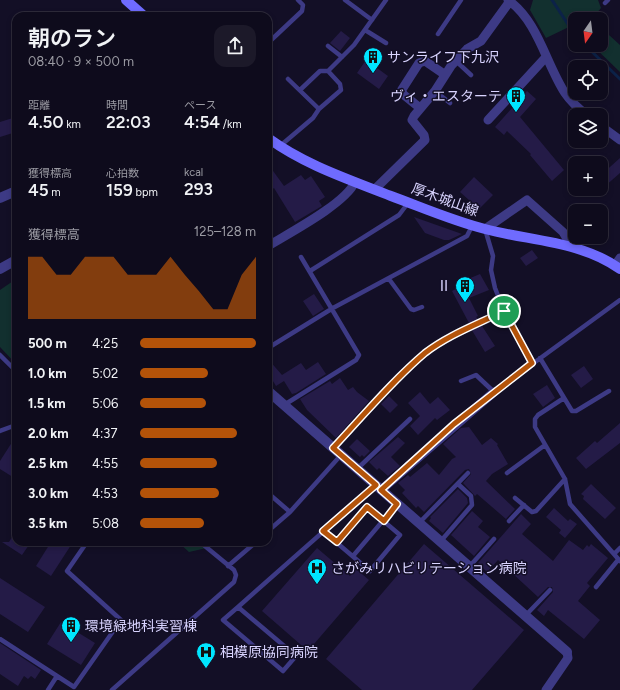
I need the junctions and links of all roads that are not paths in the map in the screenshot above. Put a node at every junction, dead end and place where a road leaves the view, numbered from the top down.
1 (128, 0) edge
2 (298, 0) edge
3 (345, 0) edge
4 (386, 0) edge
5 (461, 0) edge
6 (509, 1) edge
7 (140, 12) edge
8 (372, 20) junction
9 (365, 30) junction
10 (438, 34) dead end
11 (272, 39) edge
12 (386, 43) dead end
13 (328, 46) dead end
14 (342, 57) junction
15 (546, 57) junction
16 (456, 61) junction
17 (328, 71) junction
18 (444, 74) junction
19 (471, 75) dead end
20 (288, 79) dead end
21 (300, 90) junction
22 (434, 91) junction
23 (450, 104) dead end
24 (420, 108) junction
25 (580, 108) edge
26 (319, 109) junction
27 (488, 120) dead end
28 (608, 131) edge
29 (620, 140) edge
30 (272, 141) edge
31 (280, 146) junction
32 (355, 182) junction
33 (374, 189) junction
34 (12, 193) edge
35 (0, 198) edge
36 (408, 202) junction
37 (472, 226) junction
38 (485, 229) junction
39 (272, 244) edge
40 (572, 247) junction
41 (301, 257) dead end
42 (12, 262) edge
43 (618, 264) edge
44 (0, 269) edge
45 (310, 271) junction
46 (389, 279) junction
47 (620, 300) edge
48 (422, 307) dead end
49 (333, 308) junction
50 (504, 311) junction
51 (272, 346) edge
52 (0, 355) edge
53 (540, 358) junction
54 (532, 363) junction
55 (12, 368) edge
56 (461, 381) dead end
57 (609, 391) dead end
58 (494, 392) junction
59 (272, 394) edge
60 (564, 398) junction
61 (284, 405) junction
62 (410, 419) dead end
63 (12, 427) edge
64 (1, 429) edge
65 (545, 445) junction
66 (333, 448) junction
67 (341, 454) junction
68 (357, 469) junction
69 (468, 473) dead end
70 (507, 473) dead end
71 (565, 479) junction
72 (458, 484) junction
73 (378, 487) junction
74 (272, 496) edge
75 (515, 498) dead end
76 (397, 504) junction
77 (524, 505) junction
78 (290, 512) junction
79 (384, 521) junction
80 (509, 521) dead end
81 (419, 523) junction
82 (272, 528) edge
83 (323, 531) junction
84 (494, 539) dead end
85 (337, 542) junction
86 (440, 542) junction
87 (84, 546) edge
88 (205, 546) edge
89 (251, 546) edge
90 (620, 548) edge
91 (614, 554) junction
92 (353, 556) junction
93 (619, 560) edge
94 (228, 566) junction
95 (469, 567) junction
96 (596, 587) dead end
97 (550, 590) dead end
98 (238, 607) junction
99 (525, 616) junction
100 (0, 639) edge
101 (567, 652) joint
102 (57, 676) junction
103 (48, 690) edge
104 (112, 690) edge
105 (546, 690) edge

1 - 7 main road
2 - 11 lane
3 - 8 lane
4 - 8 lane
5 - 10 lane
6 - 15 street
6 - 16 street
8 - 9 lane
9 - 12 lane
9 - 14 lane
13 - 14 lane
14 - 17 lane
15 - 25 street
15 - 27 street
16 - 18 street
16 - 19 lane
17 - 21 lane
17 - 26 lane
18 - 22 street
18 - 24 street
20 - 21 lane
21 - 26 lane
22 - 23 lane
22 - 24 street
24 - 33 street
26 - 31 lane
28 - 29 street
30 - 31 main road, 厚木城山線
31 - 32 main road, 厚木城山線
32 - 33 main road, 厚木城山線
32 - 39 street
33 - 36 main road, 厚木城山線
34 - 35 street
36 - 37 main road, 厚木城山線
36 - 45 lane
37 - 38 main road, 厚木城山線
37 - 46 lane
38 - 40 main road, 厚木城山線
38 - 40 street
38 - 50 lane
40 - 43 main road, 厚木城山線
41 - 45 lane
42 - 44 street
45 - 49 lane
46 - 48 lane
46 - 49 lane
47 - 53 lane
49 - 51 lane
49 - 61 lane
50 - 54 lane
50 - 66 lane
52 - 55 lane
53 - 54 lane
53 - 60 lane
54 - 58 lane
56 - 58 lane
57 - 60 lane
58 - 73 street
59 - 61 street
60 - 65 lane
61 - 66 street
62 - 68 lane
63 - 64 lane
65 - 70 lane
65 - 71 lane
66 - 67 street
67 - 68 street
67 - 78 lane
68 - 73 street
69 - 72 lane
71 - 77 lane
71 - 91 lane
72 - 81 lane
72 - 86 lane
73 - 76 street
73 - 83 lane
74 - 78 lane
75 - 77 lane
76 - 79 lane
76 - 81 street
77 - 80 lane
78 - 82 lane
79 - 85 lane
79 - 92 lane
79 - 92 lane
81 - 86 street
83 - 85 lane
83 - 98 lane
84 - 95 lane
85 - 92 lane
86 - 95 street
87 - 102 lane
88 - 94 lane
89 - 94 lane
90 - 91 lane
91 - 93 lane
93 - 96 lane
94 - 104 lane
95 - 99 street
97 - 99 lane
98 - 98 lane
99 - 101 street
100 - 102 lane
101 - 105 street
102 - 103 lane

